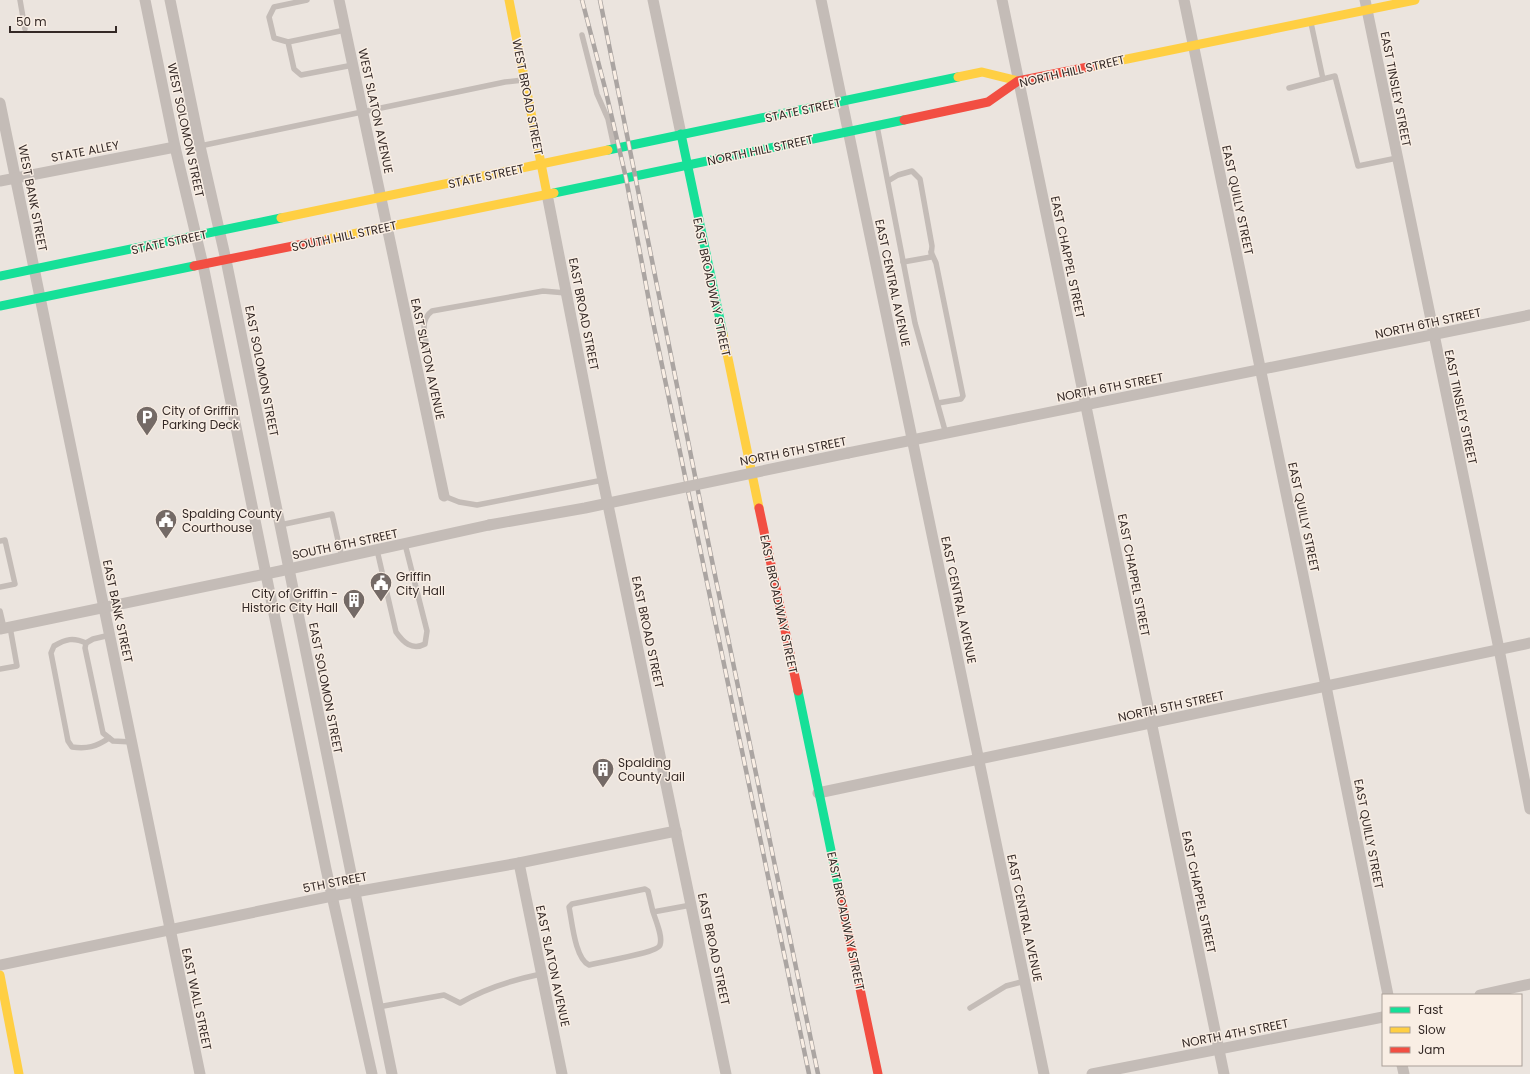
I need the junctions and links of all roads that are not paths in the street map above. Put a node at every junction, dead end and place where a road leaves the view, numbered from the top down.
1 (20, 0) edge
2 (144, 0) edge
3 (170, 0) edge
4 (307, 0) edge
5 (339, 0) edge
6 (509, 0) edge
7 (653, 0) edge
8 (821, 0) edge
9 (1002, 0) edge
10 (1184, 0) edge
11 (1415, 0) edge
12 (1366, 5) edge
13 (1311, 21) junction
14 (25, 30) dead end
15 (346, 30) junction
16 (582, 35) dead end
17 (288, 42) junction
18 (1193, 44) junction
19 (353, 65) junction
20 (1323, 79) junction
21 (525, 80) junction
22 (1018, 81) junction
23 (1289, 88) dead end
24 (842, 102) junction
25 (0, 103) edge
26 (362, 112) junction
27 (877, 126) junction
28 (848, 132) junction
29 (681, 134) junction
30 (200, 146) junction
31 (175, 147) junction
32 (614, 150) junction
33 (1397, 158) junction
34 (541, 164) junction
35 (687, 166) junction
36 (16, 178) junction
37 (0, 181) edge
38 (888, 181) junction
39 (547, 194) junction
40 (381, 198) junction
41 (386, 227) junction
42 (220, 232) junction
43 (196, 237) junction
44 (931, 252) junction
45 (226, 260) junction
46 (903, 262) junction
47 (203, 265) junction
48 (34, 270) junction
49 (0, 276) edge
50 (566, 293) junction
51 (39, 298) junction
52 (0, 306) edge
53 (1530, 315) edge
54 (1433, 336) junction
55 (429, 355) dead end
56 (1259, 370) junction
57 (938, 403) junction
58 (1086, 406) junction
59 (946, 434) junction
60 (913, 441) junction
61 (603, 480) junction
62 (695, 484) joint
63 (444, 496) joint
64 (280, 525) junction
65 (0, 541) edge
66 (405, 544) junction
67 (377, 550) junction
68 (342, 558) junction
69 (289, 569) junction
70 (265, 574) junction
71 (0, 587) edge
72 (105, 607) junction
73 (0, 611) edge
74 (5, 628) edge
75 (110, 635) junction
76 (86, 643) junction
77 (1530, 644) edge
78 (1499, 649) junction
79 (0, 669) edge
80 (1326, 686) junction
81 (1151, 724) junction
82 (109, 738) junction
83 (132, 742) junction
84 (978, 760) junction
85 (818, 793) junction
86 (1530, 809) edge
87 (676, 831) junction
88 (519, 863) junction
89 (354, 891) junction
90 (332, 896) junction
91 (692, 905) junction
92 (654, 912) junction
93 (170, 929) junction
94 (0, 965) edge
95 (541, 974) junction
96 (0, 975) edge
97 (1025, 981) junction
98 (1530, 984) edge
99 (1388, 994) edge
100 (1485, 994) edge
101 (378, 1007) junction
102 (970, 1008) dead end
103 (1382, 1016) edge
104 (1219, 1050) junction
105 (19, 1074) edge
106 (200, 1074) edge
107 (372, 1074) edge
108 (392, 1074) edge
109 (562, 1074) edge
110 (726, 1074) edge
111 (878, 1074) edge
112 (1044, 1074) edge
113 (1092, 1074) edge
114 (1224, 1074) edge

1 - 14 lane
2 - 31 street, WEST SOLOMON STREET
3 - 30 street, WEST SOLOMON STREET
4 - 17 lane
5 - 15 street, WEST SLATON AVENUE
6 - 21 main road, WEST BROAD STREET
7 - 29 street
8 - 24 street, EAST CENTRAL AVENUE
9 - 22 street, EAST CHAPPEL STREET
10 - 18 street, EAST QUILLY STREET
11 - 12 main road, NORTH HILL STREET
12 - 13 main road, NORTH HILL STREET
12 - 33 street, EAST TINSLEY STREET
13 - 18 main road, NORTH HILL STREET
13 - 20 lane
15 - 17 lane
15 - 19 street, WEST SLATON AVENUE
16 - 32 lane
17 - 19 lane
18 - 22 main road, NORTH HILL STREET
18 - 56 street, EAST QUILLY STREET
19 - 26 street, WEST SLATON AVENUE
20 - 23 lane
20 - 33 lane
21 - 26 lane
21 - 34 main road, WEST BROAD STREET
22 - 24 main road, STATE STREET
22 - 27 main road, NORTH HILL STREET
22 - 58 street, EAST CHAPPEL STREET
24 - 28 street, EAST CENTRAL AVENUE
24 - 29 main road, STATE STREET
25 - 36 street, WEST BANK STREET
26 - 30 lane
26 - 40 street, WEST SLATON AVENUE
27 - 28 main road, NORTH HILL STREET
27 - 38 lane
28 - 35 main road, NORTH HILL STREET
28 - 60 street, EAST CENTRAL AVENUE
29 - 32 main road, STATE STREET
29 - 35 main road, EAST BROADWAY STREET
30 - 42 street, WEST SOLOMON STREET
31 - 36 street, STATE ALLEY
31 - 43 street, WEST SOLOMON STREET
32 - 34 main road, STATE STREET
33 - 54 street, EAST TINSLEY STREET
34 - 39 main road, WEST BROAD STREET
34 - 40 main road, STATE STREET
35 - 39 main road, SOUTH HILL STREET
35 - 85 main road, EAST BROADWAY STREET
36 - 37 street, STATE ALLEY
36 - 48 street, WEST BANK STREET
38 - 44 lane
38 - 46 lane
39 - 41 main road, SOUTH HILL STREET
39 - 50 street, EAST BROAD STREET
40 - 41 street, WEST SLATON AVENUE
40 - 42 main road, STATE STREET
41 - 45 main road, SOUTH HILL STREET
41 - 63 street, EAST SLATON AVENUE
42 - 43 main road, STATE STREET
42 - 45 street, WEST SOLOMON STREET
43 - 47 street, WEST SOLOMON STREET
43 - 48 main road, STATE STREET
44 - 46 lane
44 - 57 lane
45 - 47 main road, SOUTH HILL STREET
45 - 64 street, EAST SOLOMON STREET
46 - 57 lane
47 - 51 main road, SOUTH HILL STREET
47 - 70 street
48 - 49 main road, STATE STREET
48 - 51 street, WEST BANK STREET
50 - 55 lane
50 - 61 street, EAST BROAD STREET
51 - 52 main road, SOUTH HILL STREET
51 - 72 street, EAST BANK STREET
53 - 54 street, NORTH 6TH STREET
54 - 56 street, NORTH 6TH STREET
54 - 78 street, EAST TINSLEY STREET
56 - 58 street, NORTH 6TH STREET
56 - 80 street, EAST QUILLY STREET
57 - 59 lane
58 - 59 street, NORTH 6TH STREET
58 - 81 street, EAST CHAPPEL STREET
59 - 60 street, NORTH 6TH STREET
60 - 62 street, NORTH 6TH STREET, bridge
60 - 84 street, EAST CENTRAL AVENUE
61 - 63 lane
61 - 87 street, EAST BROAD STREET
62 - 66 street, SOUTH 6TH STREET, bridge
64 - 68 lane
64 - 69 street, EAST SOLOMON STREET
65 - 71 lane
66 - 67 street, SOUTH 6TH STREET
66 - 67 lane
67 - 68 street, SOUTH 6TH STREET
68 - 69 street, SOUTH 6TH STREET
69 - 70 street, SOUTH 6TH STREET
69 - 89 street, EAST SOLOMON STREET
70 - 72 street, SOUTH 6TH STREET
70 - 90 street
72 - 74 street, SOUTH 6TH STREET
72 - 75 street, EAST BANK STREET
73 - 74 lane
74 - 79 lane
75 - 76 lane
75 - 83 street, EAST BANK STREET
76 - 82 lane
76 - 82 lane
77 - 78 street, NORTH 5TH STREET
78 - 80 street, NORTH 5TH STREET
78 - 86 street, EAST TINSLEY STREET
80 - 81 street, NORTH 5TH STREET
80 - 99 street, EAST QUILLY STREET
81 - 84 street, NORTH 5TH STREET
81 - 104 street, EAST CHAPPEL STREET
82 - 83 lane
83 - 93 street, EAST BANK STREET
84 - 85 street, NORTH 5TH STREET
84 - 97 street, EAST CENTRAL AVENUE
85 - 111 main road, EAST BROADWAY STREET
87 - 88 street, 5TH STREET
87 - 91 street, EAST BROAD STREET
88 - 89 street, 5TH STREET
88 - 95 street, EAST SLATON AVENUE
89 - 90 street, 5TH STREET
89 - 101 street, EAST SOLOMON STREET
90 - 93 street, 5TH STREET
90 - 107 street
91 - 92 lane
91 - 110 street, EAST BROAD STREET
92 - 92 lane
93 - 94 street, 5TH STREET
93 - 106 street, EAST WALL STREET
95 - 101 lane
95 - 109 street, EAST SLATON AVENUE
96 - 105 main road
97 - 102 lane
97 - 112 street, EAST CENTRAL AVENUE
98 - 100 street
101 - 108 street, EAST SOLOMON STREET
103 - 104 street, NORTH 4TH STREET
104 - 113 street, NORTH 4TH STREET
104 - 114 street, EAST CHAPPEL STREET

